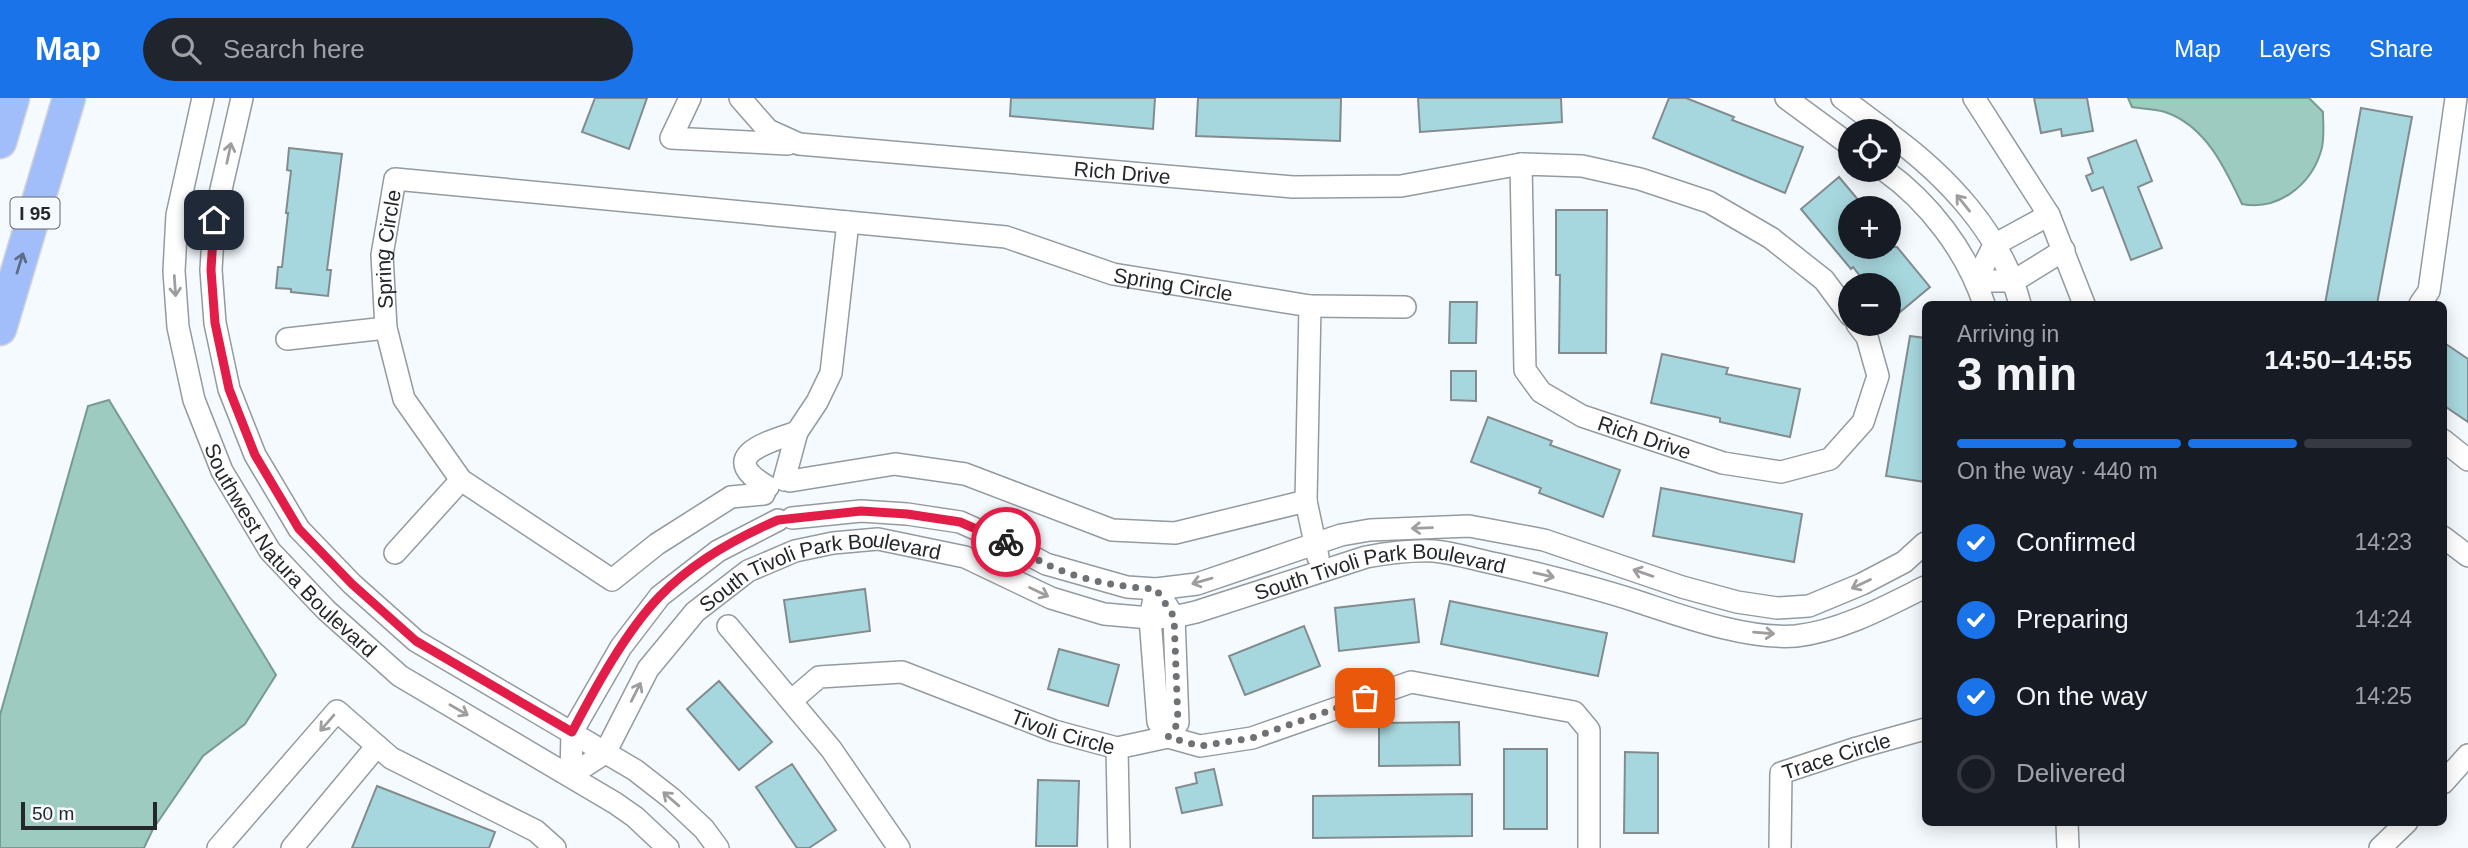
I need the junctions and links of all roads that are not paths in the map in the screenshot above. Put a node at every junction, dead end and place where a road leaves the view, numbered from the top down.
1 (13, 98) edge
2 (47, 98) edge
3 (69, 98) edge
4 (203, 98) edge
5 (242, 98) edge
6 (690, 98) edge
7 (740, 98) edge
8 (1842, 98) edge
9 (1974, 98) edge
10 (2456, 98) edge
11 (1798, 101) edge
12 (1870, 119) edge
13 (1838, 135) edge
14 (0, 142) edge
15 (1901, 143) edge
16 (799, 144) junction
17 (1521, 164) junction
18 (1901, 182) edge
19 (2049, 215) junction
20 (848, 222) junction
21 (1994, 245) junction
22 (2064, 250) junction
23 (0, 253) edge
24 (1976, 281) junction
25 (2014, 281) junction
26 (1838, 299) edge
27 (1983, 301) edge
28 (2019, 301) edge
29 (2083, 301) edge
30 (2422, 301) edge
31 (1310, 306) junction
32 (1405, 307) dead end
33 (386, 328) junction
34 (0, 329) edge
35 (1866, 336) edge
36 (287, 339) dead end
37 (797, 432) junction
38 (2447, 443) edge
39 (2468, 460) edge
40 (461, 480) junction
41 (776, 486) junction
42 (1306, 501) junction
43 (786, 520) junction
44 (2447, 540) edge
45 (1315, 543) junction
46 (795, 551) junction
47 (395, 553) dead end
48 (1922, 553) edge
49 (2468, 556) edge
50 (1321, 573) junction
51 (1922, 588) edge
52 (1156, 589) junction
53 (1174, 617) junction
54 (1150, 618) junction
55 (728, 626) dead end
56 (791, 701) junction
57 (1922, 730) edge
58 (572, 732) junction
59 (1168, 737) junction
60 (377, 746) junction
61 (1117, 748) junction
62 (605, 752) junction
63 (2468, 755) edge
64 (571, 775) junction
65 (2447, 779) edge
66 (2067, 826) edge
67 (2403, 826) edge
68 (218, 848) edge
69 (292, 848) edge
70 (555, 848) edge
71 (668, 848) edge
72 (718, 848) edge
73 (899, 848) edge
74 (1119, 848) edge
75 (1589, 848) edge
76 (1780, 848) edge
77 (2067, 848) edge
78 (2380, 848) edge

1 - 14 highway
2 - 23 highway
34 -> 3 highway, I 95
4 -> 64 street, Southwest Natura Boulevard
58 -> 5 street, Southwest Natura Boulevard
6 - 16 street
7 - 16 street, Rich Drive
8 - 12 street
9 - 19 street
10 - 30 street
11 - 13 street
21 -> 15 street
16 - 17 street, Rich Drive
17 - 26 street, Rich Drive
17 - 35 street, Rich Drive
18 - 24 street
19 - 21 street
19 - 22 street
20 - 31 street, Spring Circle
20 - 33 street, Spring Circle
20 - 37 street
21 - 24 street
21 - 25 street
22 - 25 street
22 - 29 street
24 - 25 street
24 - 27 street
25 - 28 street
31 - 32 street, Spring Circle
31 - 42 street
33 - 36 street
33 - 40 street, Spring Circle
37 - 41 street
37 - 41 street
38 - 39 street
40 - 41 street, Spring Circle
40 - 47 street
41 - 42 street, Spring Circle
41 - 43 street
41 - 43 street
42 - 45 street
43 - 46 street
43 - 52 street, South Tivoli Park Boulevard
43 - 58 street, South Tivoli Park Boulevard
44 - 49 street
48 -> 45 street, South Tivoli Park Boulevard
45 - 50 street
45 -> 52 street, South Tivoli Park Boulevard
46 -> 54 street, South Tivoli Park Boulevard
62 -> 46 street, South Tivoli Park Boulevard
50 -> 51 street, South Tivoli Park Boulevard
50 - 53 street, South Tivoli Park Boulevard
52 - 53 street
52 - 54 street
53 - 54 street, South Tivoli Park Boulevard
53 - 59 street
54 - 59 street
55 - 56 street
56 - 61 street, Tivoli Circle
56 - 73 street
57 - 76 street, Trace Circle
58 - 62 street, Southwest Natura Boulevard
58 - 64 street, South Tivoli Park Boulevard
59 - 61 street, Tivoli Circle
59 - 75 street, Tivoli Circle
60 -> 68 street
60 - 69 street
60 - 70 street
61 - 74 street
62 - 64 street, South Tivoli Park Boulevard
72 -> 62 street, Southwest Natura Boulevard
63 - 65 street
64 - 71 street, Southwest Natura Boulevard
66 - 77 street
67 - 78 street

